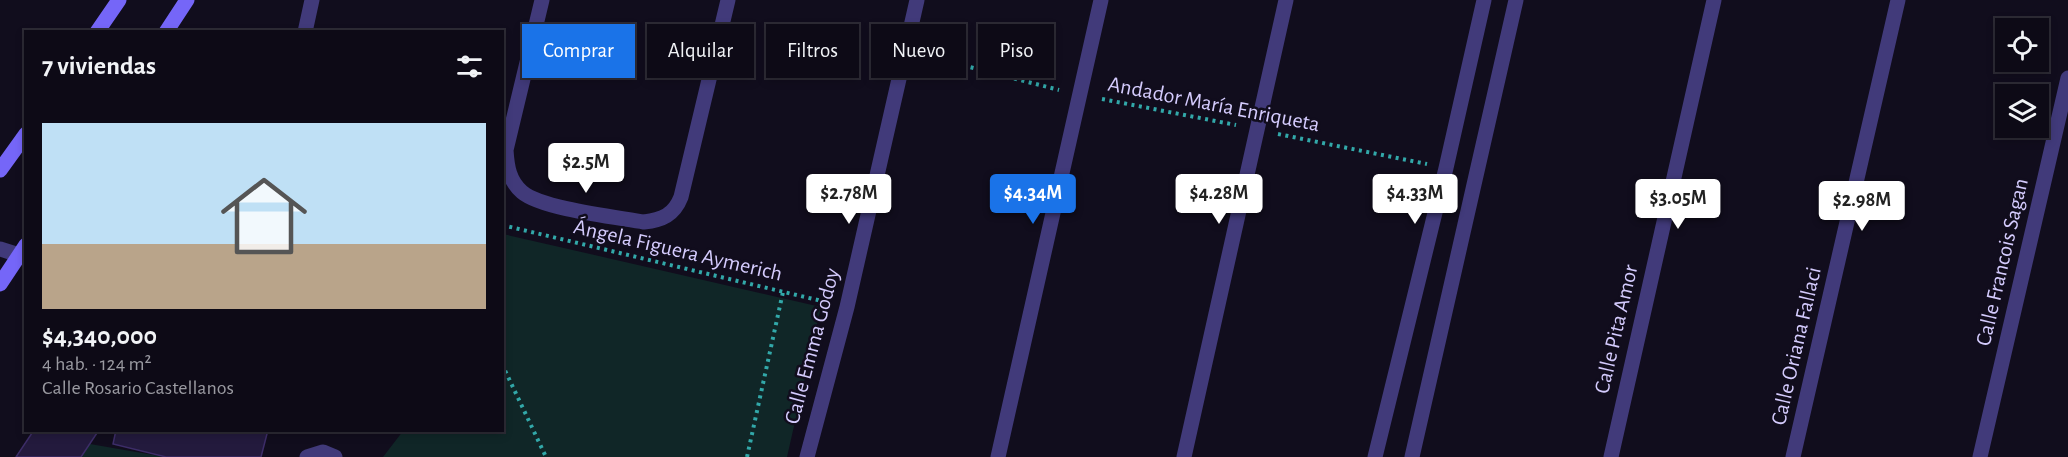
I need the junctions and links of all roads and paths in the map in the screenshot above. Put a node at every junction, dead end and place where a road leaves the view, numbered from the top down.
1 (119, 0) edge
2 (186, 0) edge
3 (312, 0) edge
4 (542, 0) edge
5 (728, 0) edge
6 (917, 0) edge
7 (1101, 0) edge
8 (1286, 0) edge
9 (1484, 0) edge
10 (1516, 0) edge
11 (1714, 0) edge
12 (1898, 0) edge
13 (912, 24) edge
14 (98, 30) edge
15 (167, 30) edge
16 (305, 30) edge
17 (966, 66) edge
18 (900, 78) edge
19 (2068, 78) edge
20 (1079, 95) junction
21 (1257, 129) junction
22 (24, 137) edge
23 (1446, 168) junction
24 (0, 170) edge
25 (504, 225) edge
26 (0, 249) edge
27 (23, 252) edge
28 (0, 284) edge
29 (783, 292) junction
30 (847, 307) junction
31 (504, 368) edge
32 (307, 457) edge
33 (335, 457) edge
34 (546, 457) edge
35 (747, 457) edge
36 (807, 457) edge
37 (998, 457) edge
38 (1184, 457) edge
39 (1375, 457) edge
40 (1412, 457) edge
41 (1611, 457) edge
42 (1793, 457) edge
43 (1980, 457) edge

1 - 14 main road
2 - 15 main road
3 - 16 street
4 - 5 street
6 - 13 street, Calle Emma Godoy
7 - 20 street
8 - 21 street
9 - 23 street
10 - 40 street
11 - 41 street, Calle Pita Amor
12 - 42 street, Calle Oriana Fallaci
17 - 20 path, Andador María Enriqueta
18 - 30 street, Calle Emma Godoy
19 - 43 street, Calle Francois Sagan
20 - 21 path, Andador María Enriqueta
20 - 37 street
21 - 23 path, Andador María Enriqueta
21 - 38 street
22 - 24 main road
23 - 39 street
25 - 29 path, Ángela Figuera Aymerich
26 - 27 street
27 - 28 main road
29 - 30 path, Ángela Figuera Aymerich
29 - 35 path
30 - 36 street, Calle Emma Godoy
31 - 34 path
32 - 33 street

